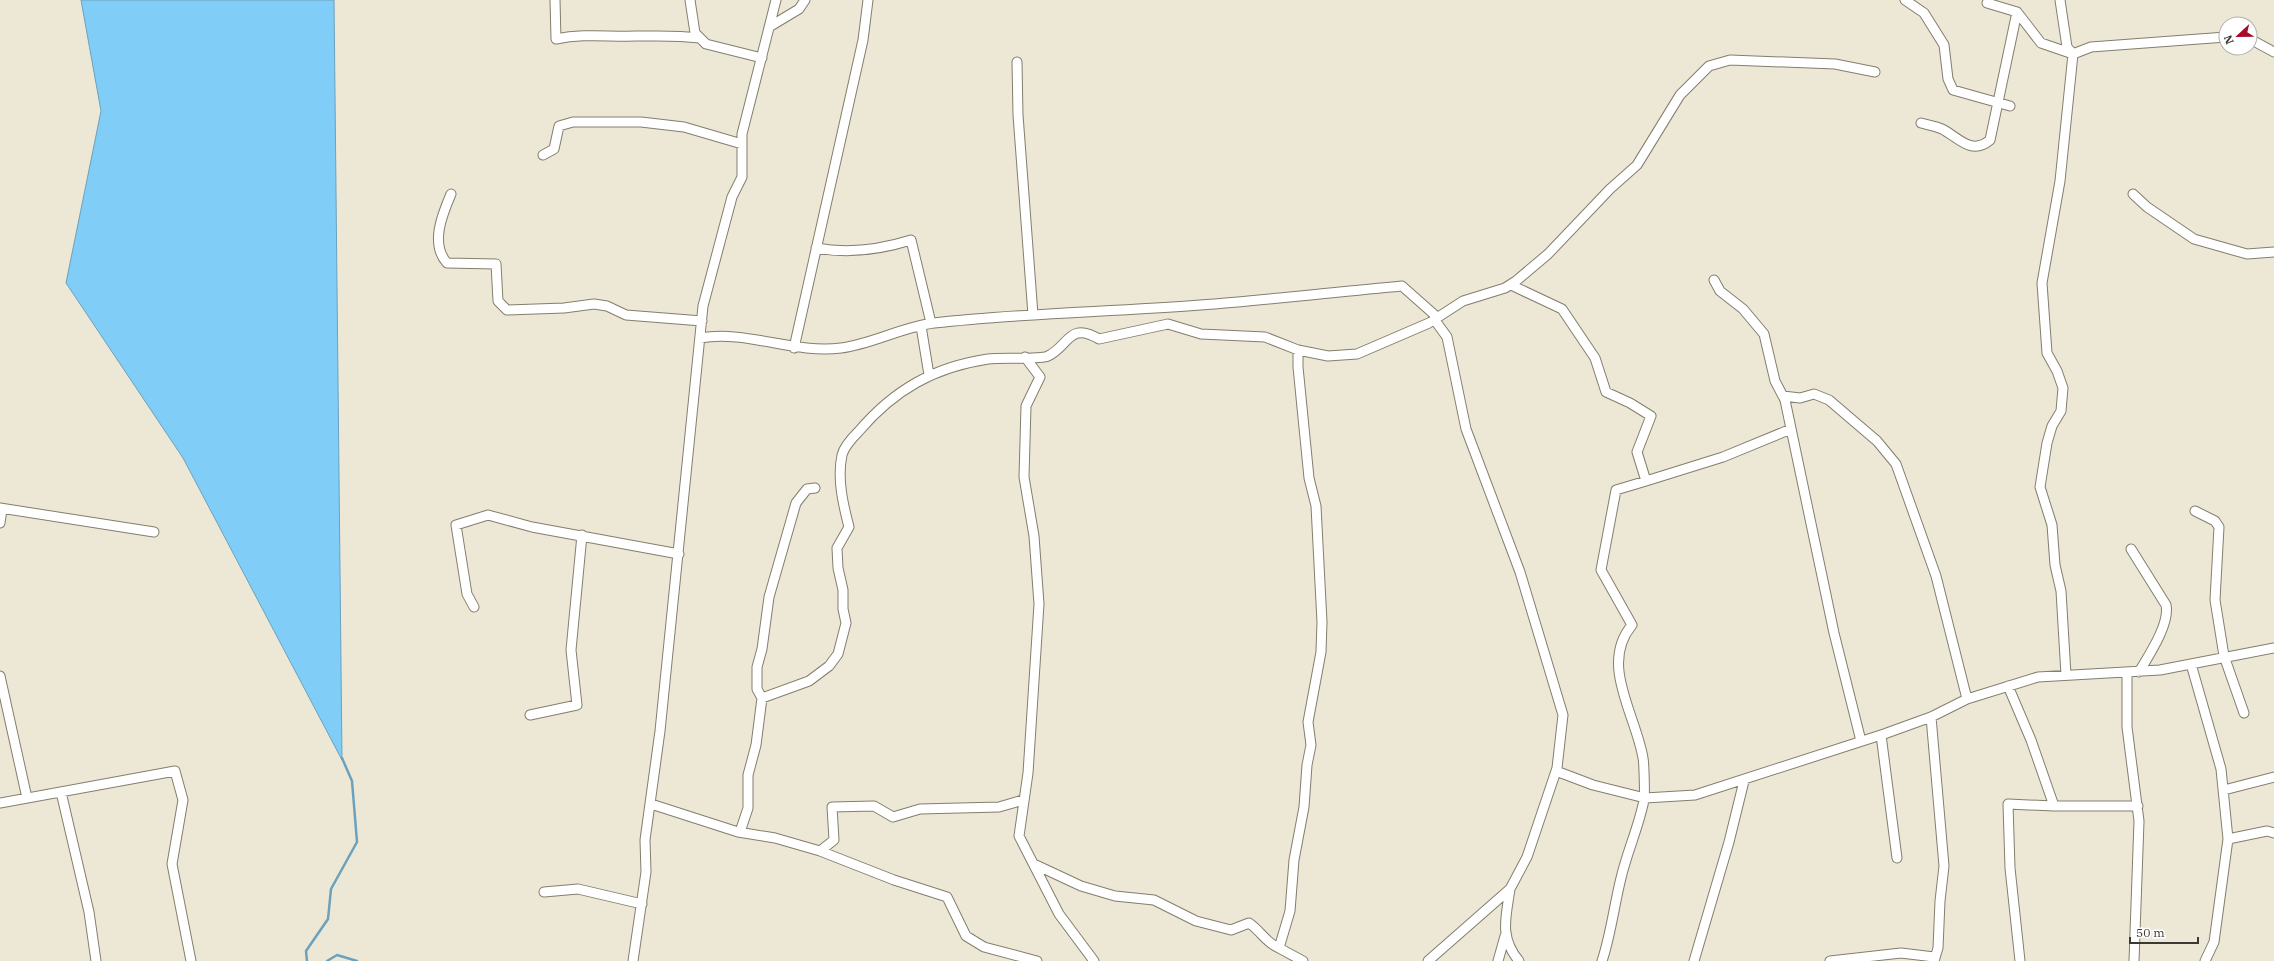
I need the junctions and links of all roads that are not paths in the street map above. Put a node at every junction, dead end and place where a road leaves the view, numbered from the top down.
1 (555, 0) edge
2 (690, 0) edge
3 (776, 0) edge
4 (805, 0) edge
5 (868, 0) edge
6 (1905, 0) edge
7 (2060, 0) edge
8 (1987, 3) dead end
9 (2017, 12) junction
10 (769, 27) junction
11 (700, 38) junction
12 (2218, 39) edge
13 (2258, 43) edge
14 (2274, 52) edge
15 (2073, 54) junction
16 (762, 58) junction
17 (1017, 62) dead end
18 (1876, 72) dead end
19 (1998, 102) junction
20 (2010, 106) dead end
21 (1921, 123) dead end
22 (742, 144) junction
23 (543, 155) dead end
24 (451, 194) dead end
25 (2133, 194) dead end
26 (816, 248) junction
27 (2274, 252) edge
28 (1714, 280) dead end
29 (1511, 285) junction
30 (1033, 315) junction
31 (1436, 318) junction
32 (702, 321) junction
33 (931, 323) junction
34 (921, 326) junction
35 (700, 338) junction
36 (794, 348) junction
37 (1298, 350) junction
38 (1025, 357) junction
39 (929, 375) junction
40 (1783, 396) junction
41 (1791, 429) junction
42 (1646, 481) junction
43 (814, 488) dead end
44 (1, 509) edge
45 (2195, 510) dead end
46 (0, 523) edge
47 (154, 532) dead end
48 (582, 535) junction
49 (2131, 549) dead end
50 (679, 554) junction
51 (474, 607) dead end
52 (2274, 648) edge
53 (2224, 656) junction
54 (2191, 664) junction
55 (2139, 672) junction
56 (2127, 674) junction
57 (2066, 675) junction
58 (0, 676) edge
59 (2008, 686) junction
60 (762, 698) junction
61 (1967, 699) junction
62 (2244, 713) dead end
63 (530, 715) dead end
64 (1931, 717) junction
65 (1881, 735) junction
66 (1861, 741) junction
67 (1556, 771) junction
68 (2274, 778) edge
69 (1744, 780) junction
70 (2224, 790) junction
71 (61, 792) junction
72 (27, 798) junction
73 (1645, 798) junction
74 (1023, 800) junction
75 (0, 803) edge
76 (651, 804) junction
77 (2054, 806) junction
78 (2138, 806) junction
79 (740, 832) junction
80 (2274, 833) edge
81 (2228, 839) junction
82 (820, 851) junction
83 (1897, 858) dead end
84 (1036, 865) junction
85 (1510, 889) junction
86 (544, 892) dead end
87 (642, 904) junction
88 (1505, 936) junction
89 (1279, 948) junction
90 (1934, 959) edge
91 (96, 961) edge
92 (190, 961) edge
93 (633, 961) edge
94 (1037, 961) edge
95 (1094, 961) edge
96 (1303, 961) edge
97 (1428, 961) edge
98 (1498, 961) edge
99 (1519, 961) edge
100 (1602, 961) edge
101 (1694, 961) edge
102 (1830, 961) edge
103 (2020, 961) edge
104 (2134, 961) edge
105 (2205, 961) edge

1 - 11 street
2 - 11 street
3 - 10 street
4 - 10 street
5 - 26 street
6 - 19 street
7 - 15 street
8 - 9 street
9 - 15 street
9 - 19 street
10 - 16 street
11 - 16 street
12 - 15 street
13 - 14 street
15 - 57 street
16 - 22 street
17 - 30 street
18 - 29 street
19 - 20 street
19 - 21 street
22 - 23 street
22 - 32 street
24 - 32 street
25 - 27 street
26 - 33 street
26 - 36 street
28 - 40 street
29 - 31 street
29 - 42 street
30 - 31 street
30 - 33 street
31 - 37 street
31 - 67 street
32 - 35 street
33 - 34 street
34 - 36 street
34 - 39 street
35 - 36 street
35 - 50 street
37 - 38 street
37 - 89 street
38 - 39 street
38 - 74 street
39 - 60 street
40 - 41 street
40 - 61 street
41 - 42 street
41 - 66 street
42 - 73 street
43 - 60 street
44 - 46 street
44 - 47 street
45 - 53 street
48 - 50 street
48 - 51 street
48 - 63 street
49 - 55 street
50 - 76 street
52 - 53 street
53 - 54 street
53 - 62 street
54 - 55 street
54 - 70 street
55 - 56 street
56 - 57 street
56 - 78 street
57 - 59 street
58 - 72 street
59 - 61 street
59 - 77 street
60 - 79 street
61 - 64 street
64 - 65 street
64 - 90 street
65 - 66 street
65 - 83 street
66 - 69 street
67 - 73 street
67 - 85 street
68 - 70 street
69 - 73 street
69 - 101 street
70 - 81 street
71 - 72 street
71 - 91 street
71 - 92 street
72 - 75 street
73 - 100 street
74 - 82 street
74 - 84 street
76 - 79 street
76 - 87 street
77 - 78 street
77 - 103 street
78 - 104 street
79 - 82 street
80 - 81 street
81 - 105 street
82 - 94 street
84 - 89 street
84 - 95 street
85 - 88 street
85 - 97 street
86 - 87 street
87 - 93 street
88 - 98 street
88 - 99 street
89 - 96 street
90 - 102 street

